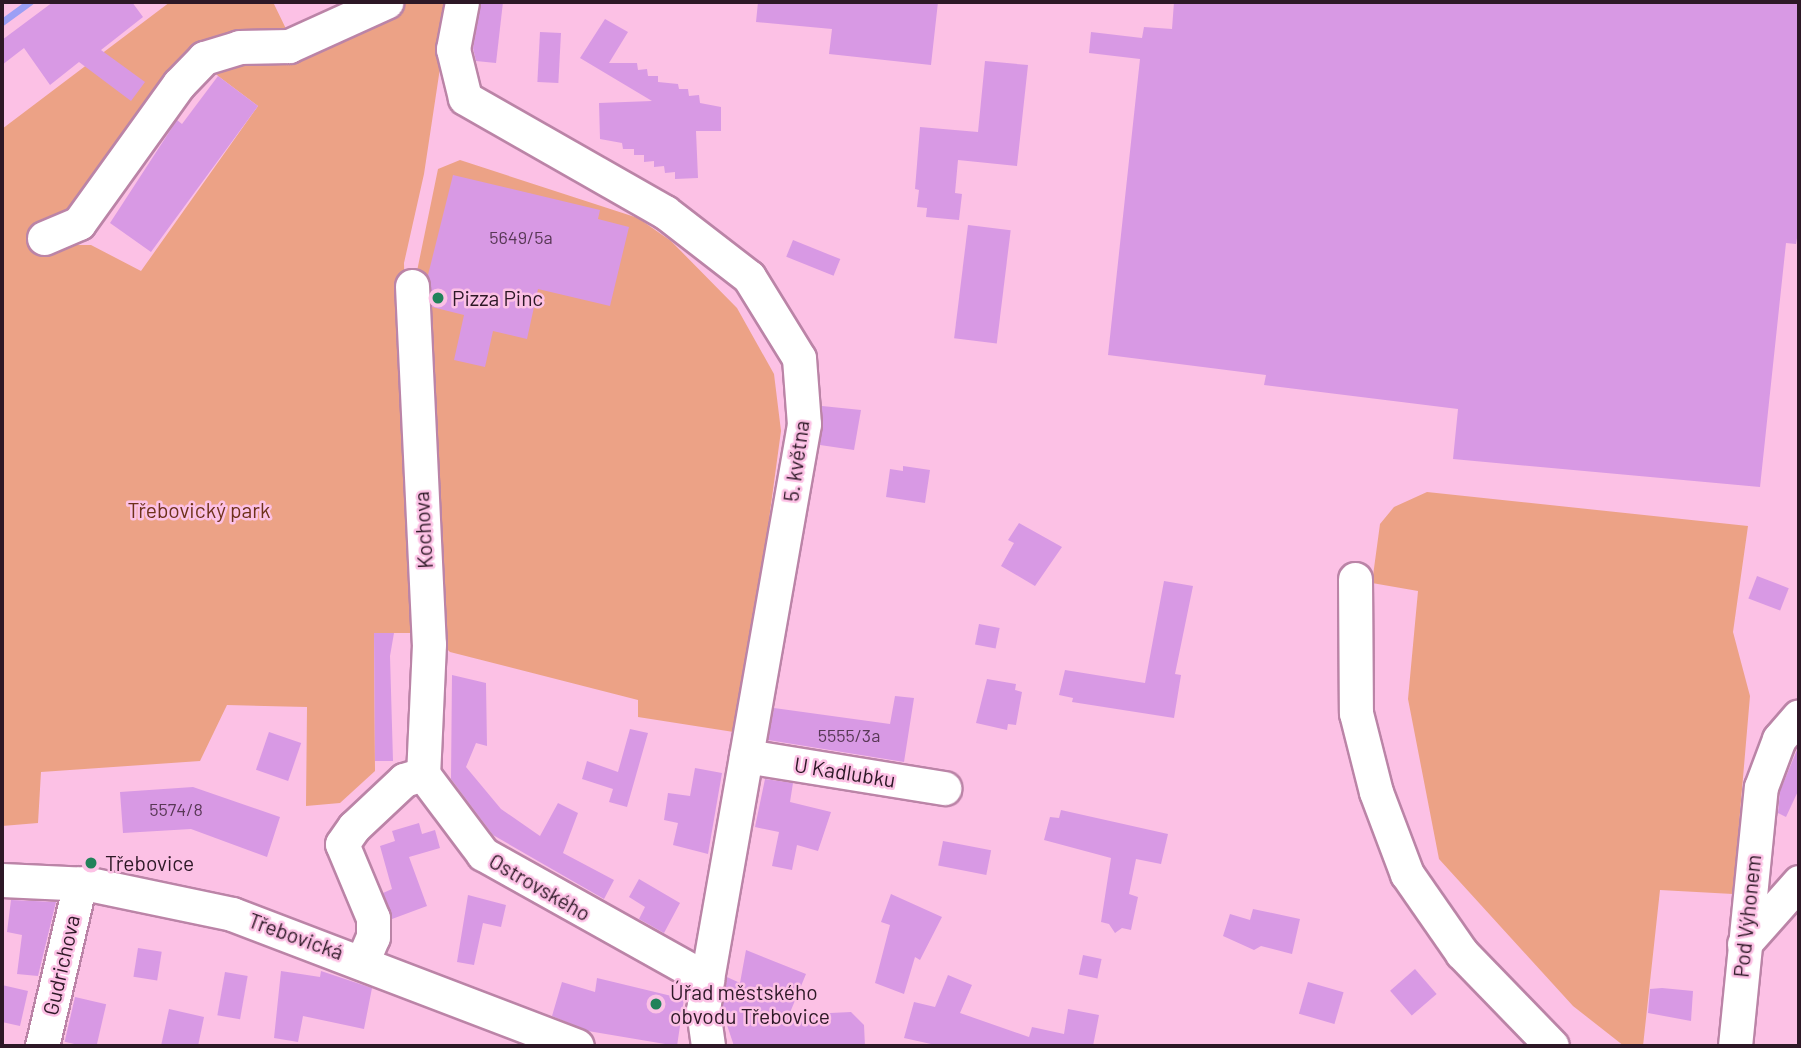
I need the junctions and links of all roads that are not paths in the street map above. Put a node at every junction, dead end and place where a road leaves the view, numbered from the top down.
1 (386, 2) edge
2 (462, 2) edge
3 (44, 238) dead end
4 (412, 286) dead end
5 (1355, 579) dead end
6 (1799, 716) edge
7 (746, 757) junction
8 (423, 774) junction
9 (944, 788) dead end
10 (2, 880) edge
11 (1799, 882) edge
12 (80, 883) junction
13 (1744, 944) junction
14 (363, 960) junction
15 (707, 979) junction
16 (566, 1045) edge
17 (42, 1046) edge
18 (708, 1046) edge
19 (1552, 1046) edge
20 (1735, 1046) edge

1 - 3 street
2 - 7 street, 5. května
4 - 8 street, Kochova
5 - 19 street
6 - 13 street, Pod Výhonem
7 - 9 street, U Kadlubku
7 - 15 street, 5. května
8 - 14 street
8 - 15 street, Ostrovského
10 - 12 street, Třebovická
11 - 13 street
12 - 14 street, Třebovická
12 - 17 street, Gudrichova
13 - 20 street, Pod Výhonem
14 - 16 street, Třebovická
15 - 18 street, 5. května

